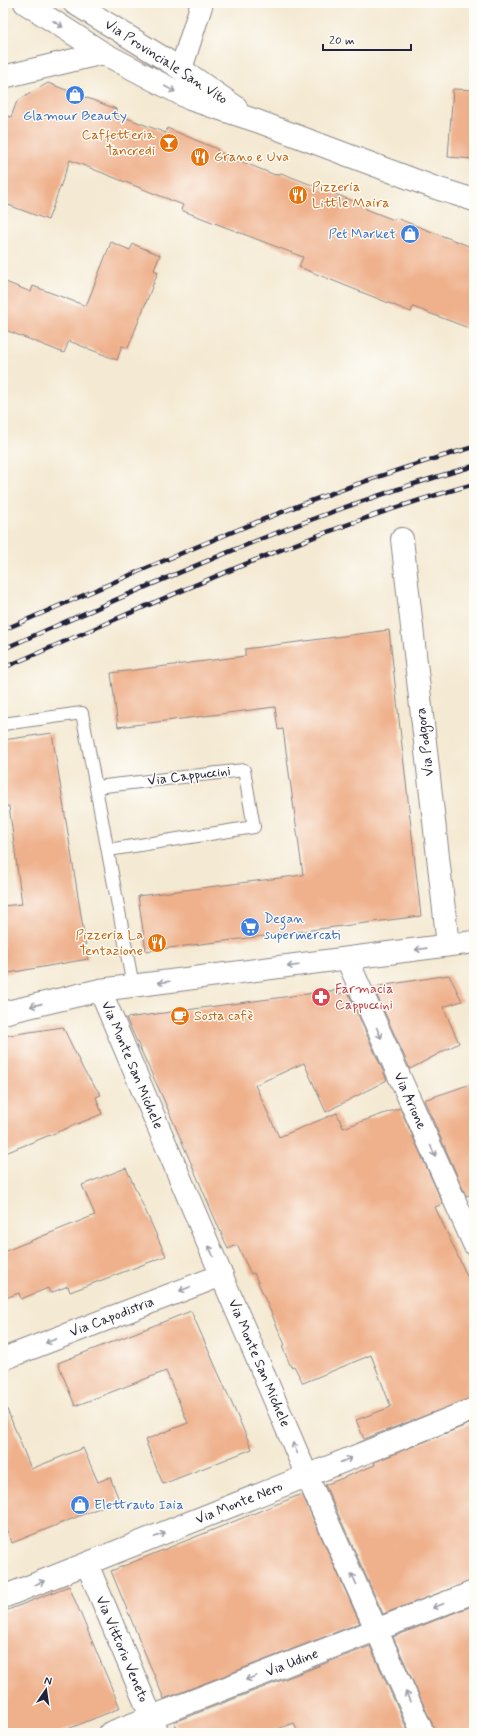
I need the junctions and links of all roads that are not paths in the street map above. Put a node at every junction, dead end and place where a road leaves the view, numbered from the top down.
1 (25, 3) edge
2 (74, 3) edge
3 (202, 3) edge
4 (102, 53) junction
5 (181, 69) junction
6 (3, 77) edge
7 (257, 121) junction
8 (474, 200) edge
9 (402, 538) dead end
10 (3, 724) edge
11 (96, 787) junction
12 (108, 850) junction
13 (474, 942) edge
14 (448, 945) junction
15 (346, 959) junction
16 (133, 986) junction
17 (100, 990) junction
18 (3, 1013) edge
19 (474, 1244) edge
20 (222, 1274) junction
21 (3, 1360) edge
22 (474, 1409) edge
23 (307, 1476) junction
24 (87, 1564) junction
25 (474, 1592) edge
26 (3, 1597) edge
27 (377, 1630) junction
28 (155, 1725) edge
29 (110, 1733) edge
30 (423, 1733) edge

1 -> 4 street, Via Provinciale San Vito
2 - 5 street, Via Provinciale San Vito
3 - 5 street
4 - 6 street
4 -> 7 street, Via Provinciale San Vito
5 - 7 street, Via Provinciale San Vito
7 - 8 street, Via Provinciale San Vito
9 - 14 street, Via Podgora
10 - 11 lane
11 - 12 lane
11 - 12 lane, Via Cappuccini
12 - 16 lane
13 - 14 street
14 -> 15 street
15 -> 16 street
15 -> 19 street, Via Arione
16 - 17 street
17 -> 18 street
20 -> 17 street, Via Monte San Michele
20 -> 21 street, Via Capodistria
23 -> 20 street, Via Monte San Michele
23 -> 22 street, Via Monte Nero
24 -> 23 street, Via Monte Nero
27 -> 23 street, Via Monte San Michele
26 -> 24 street, Via Monte Nero
24 - 28 street, Via Vittorio Veneto
25 -> 27 street, Via Udine
27 -> 28 street, Via Udine
30 -> 27 street, Via Monte San Michele
28 - 29 street, Via Udine

